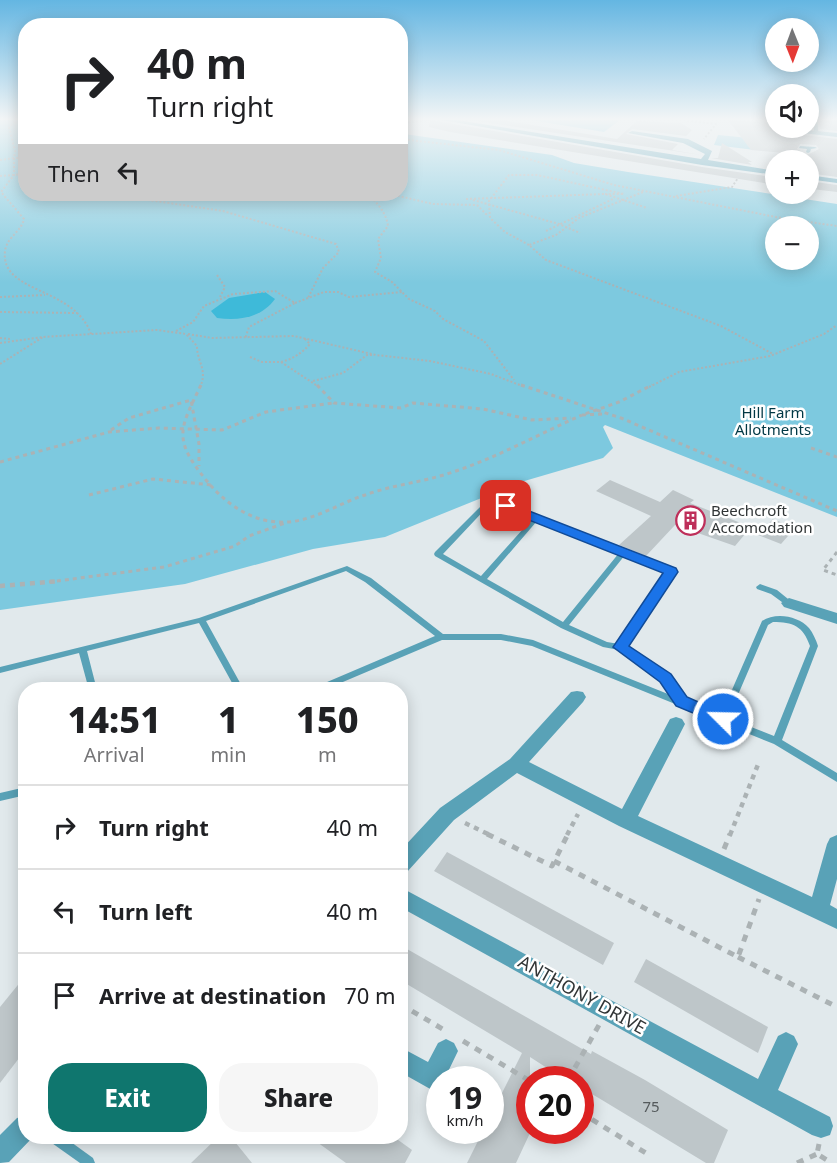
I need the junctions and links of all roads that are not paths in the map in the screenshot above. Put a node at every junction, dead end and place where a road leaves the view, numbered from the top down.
1 (819, 179) edge
2 (837, 181) edge
3 (536, 518) junction
4 (624, 552) junction
5 (482, 579) junction
6 (760, 586) dead end
7 (789, 603) joint
8 (837, 619) edge
9 (201, 620) junction
10 (564, 626) junction
11 (441, 636) junction
12 (621, 647) junction
13 (83, 651) junction
14 (0, 670) edge
15 (91, 682) edge
16 (236, 682) edge
17 (335, 682) edge
18 (577, 697) dead end
19 (682, 702) junction
20 (723, 719) junction
21 (676, 724) dead end
22 (777, 741) junction
23 (516, 764) junction
24 (837, 778) edge
25 (18, 793) edge
26 (0, 797) edge
27 (626, 820) junction
28 (837, 844) edge
29 (408, 857) edge
30 (408, 900) edge
31 (818, 910) junction
32 (837, 918) edge
33 (786, 1044) dead end
34 (446, 1052) dead end
35 (408, 1063) edge
36 (441, 1066) edge
37 (426, 1074) edge
38 (763, 1095) junction
39 (821, 1126) dead end
40 (18, 1135) edge
41 (63, 1144) edge
42 (0, 1153) edge
43 (89, 1162) edge

1 - 2 street
3 - 4 lane
3 - 5 lane
3 - 5 lane
4 - 10 lane
4 - 12 lane
5 - 10 lane
6 - 7 lane
7 - 8 street
9 - 11 lane
9 - 13 lane
9 - 16 lane
10 - 12 lane
11 - 17 lane
11 - 19 lane
12 - 19 lane
13 - 14 lane
13 - 15 lane
18 - 23 street
19 - 20 lane
20 - 22 lane
20 - 22 lane
21 - 27 street
22 - 24 lane
23 - 27 street
23 - 29 street
25 - 26 lane
27 - 31 street
28 - 31 street
30 - 38 street, ANTHONY DRIVE
31 - 32 street
33 - 38 street
34 - 36 street
35 - 37 street
38 - 39 street, ANTHONY DRIVE
40 - 42 street
41 - 43 lane

